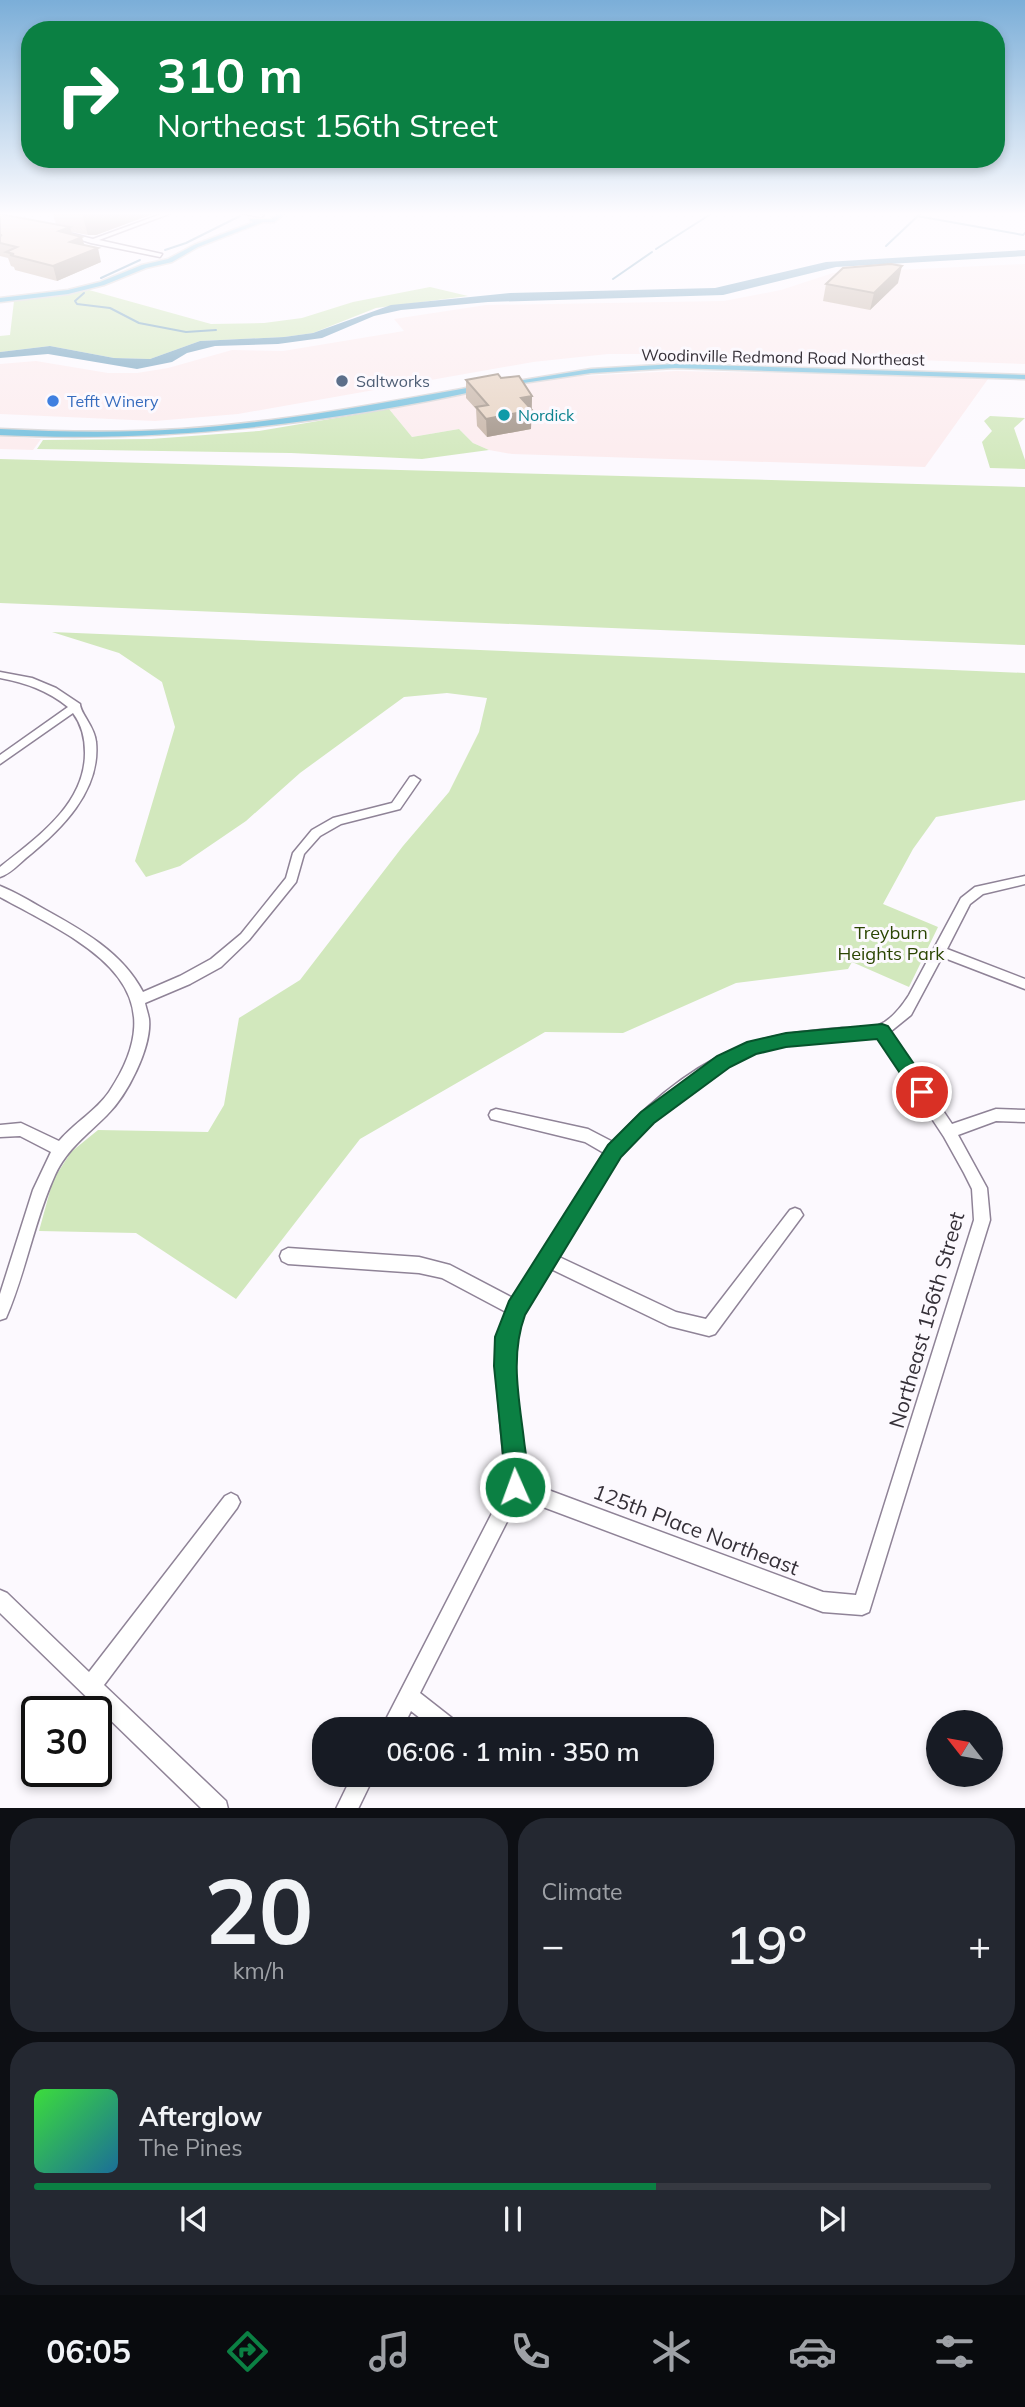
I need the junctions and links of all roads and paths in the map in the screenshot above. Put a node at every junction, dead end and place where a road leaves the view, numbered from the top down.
1 (28, 296) edge
2 (0, 300) edge
3 (1025, 377) edge
4 (0, 432) edge
5 (0, 675) edge
6 (76, 706) junction
7 (0, 760) edge
8 (414, 780) dead end
9 (0, 873) edge
10 (1025, 880) edge
11 (0, 891) edge
12 (939, 951) junction
13 (1025, 984) edge
14 (141, 999) junction
15 (882, 1031) junction
16 (496, 1115) dead end
17 (1025, 1116) edge
18 (0, 1131) edge
19 (949, 1132) junction
20 (61, 1149) junction
21 (615, 1151) junction
22 (795, 1215) dead end
23 (288, 1256) dead end
24 (546, 1259) junction
25 (516, 1308) junction
26 (0, 1312) edge
27 (515, 1487) junction
28 (231, 1502) dead end
29 (0, 1600) edge
30 (862, 1605) joint
31 (90, 1687) junction
32 (409, 1697) junction
33 (398, 1717) edge
34 (435, 1717) edge
35 (357, 1787) edge
36 (218, 1808) edge
37 (345, 1808) edge

1 - 2 main road
3 - 4 main road, Woodinville Redmond Road Northeast
5 - 6 street
6 - 7 street
6 - 9 street
8 - 14 street
10 - 12 street
11 - 14 street
12 - 13 street
12 - 15 street
14 - 20 street
15 - 19 street, Northeast 156th Street
15 - 21 street
16 - 21 street
17 - 19 street
18 - 20 street
19 - 30 street, Northeast 156th Street
20 - 26 street
21 - 24 street
22 - 24 street
23 - 25 street
24 - 25 street
25 - 27 street
27 - 30 street, 125th Place Northeast
27 - 32 street
28 - 31 street
29 - 31 street
31 - 36 street
32 - 33 street
32 - 34 street
35 - 37 street

